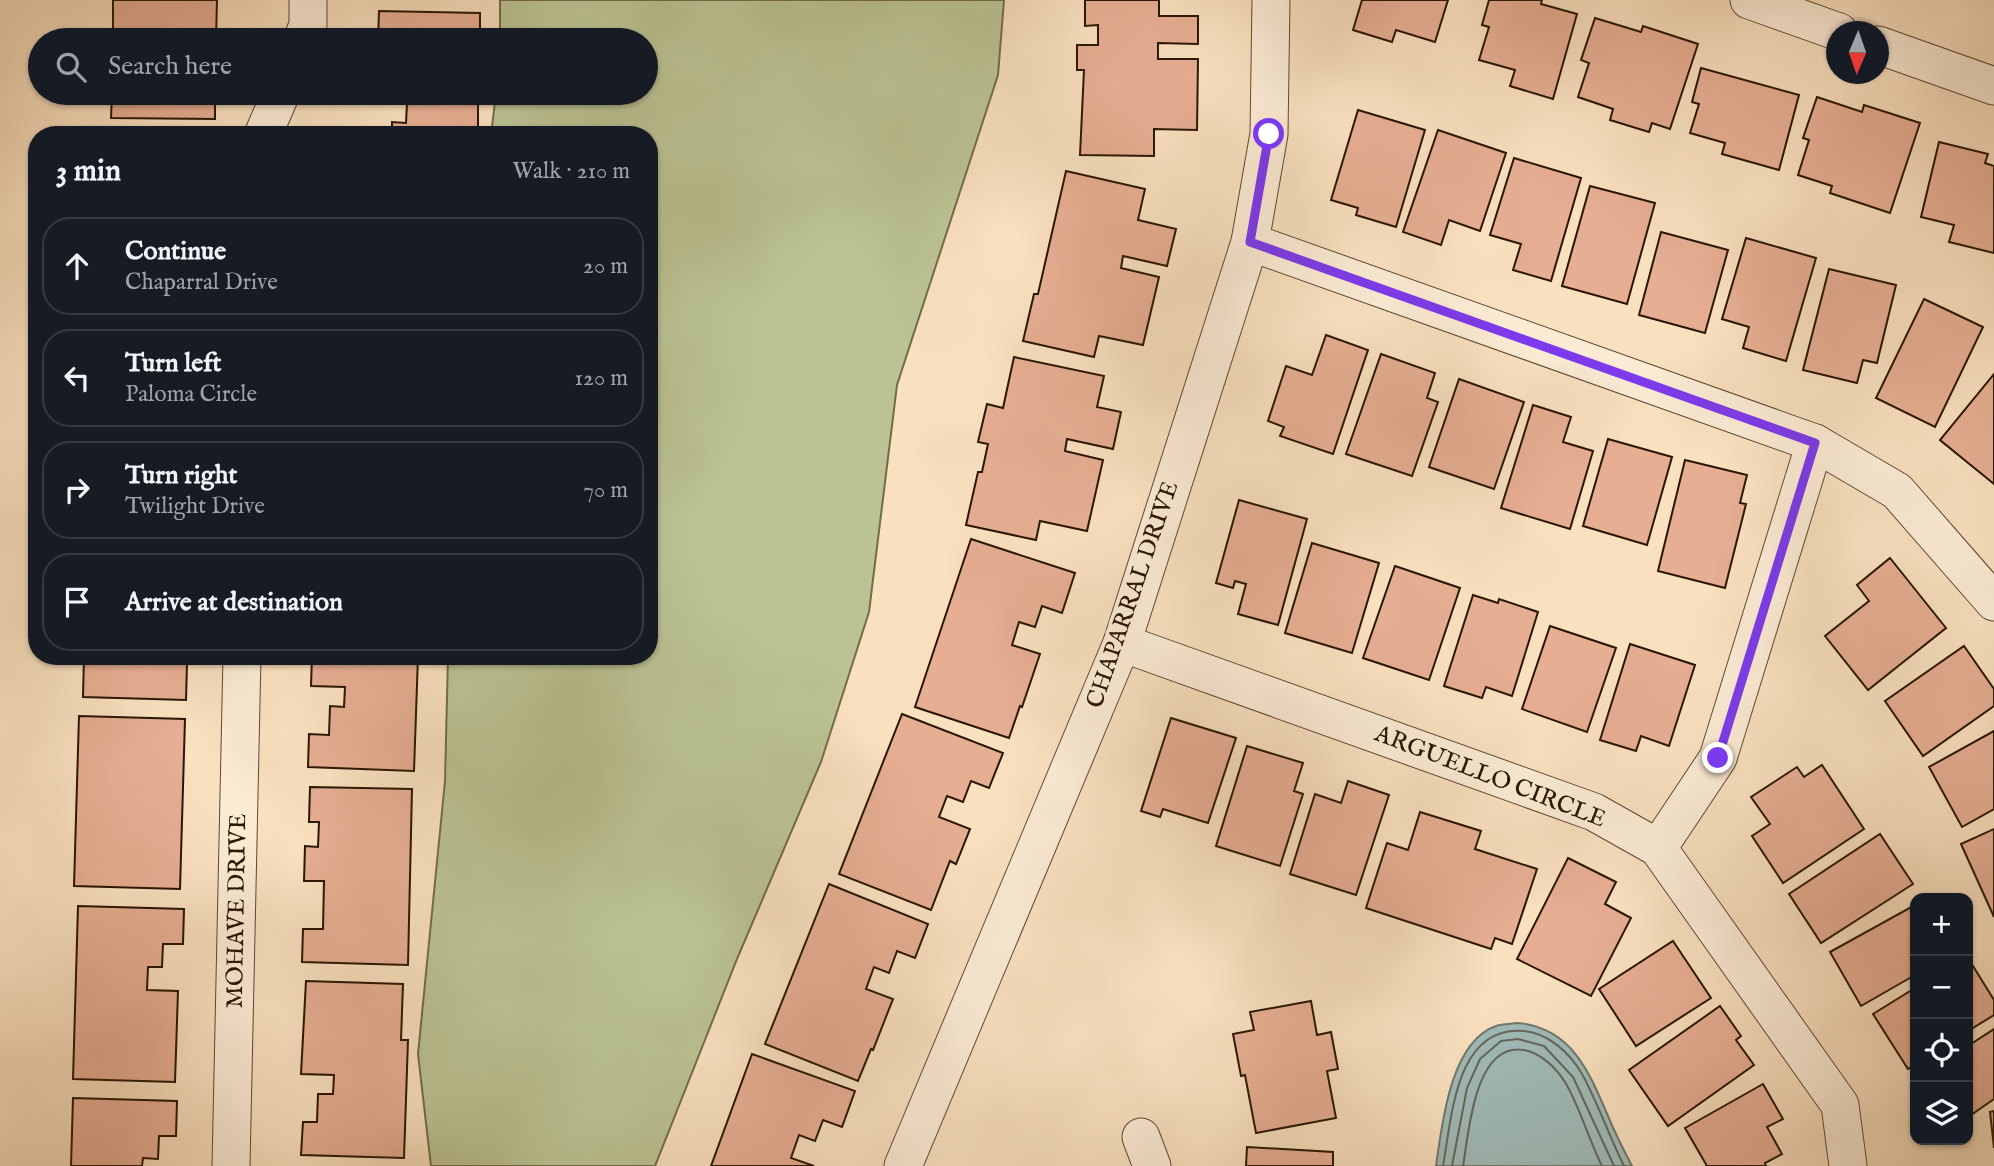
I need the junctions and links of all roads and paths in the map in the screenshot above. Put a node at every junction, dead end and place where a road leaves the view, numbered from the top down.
1 (309, 0) edge
2 (1270, 0) edge
3 (1749, 0) edge
4 (1826, 27) edge
5 (308, 28) edge
6 (1889, 49) edge
7 (1994, 86) edge
8 (276, 105) edge
9 (267, 126) edge
10 (1250, 242) junction
11 (1815, 443) junction
12 (1994, 602) edge
13 (1122, 643) junction
14 (242, 665) edge
15 (1658, 848) junction
16 (231, 1166) edge
17 (903, 1166) edge
18 (1848, 1166) edge

1 - 5 street
2 - 10 street, CHAPARRAL DRIVE
3 - 4 street
6 - 7 street
8 - 9 street
10 - 11 street
10 - 13 street, CHAPARRAL DRIVE
11 - 12 street
11 - 15 street
13 - 15 street, ARGUELLO CIRCLE
13 - 17 street, CHAPARRAL DRIVE
14 - 16 street, MOHAVE DRIVE
15 - 18 street, ARGUELLO CIRCLE

